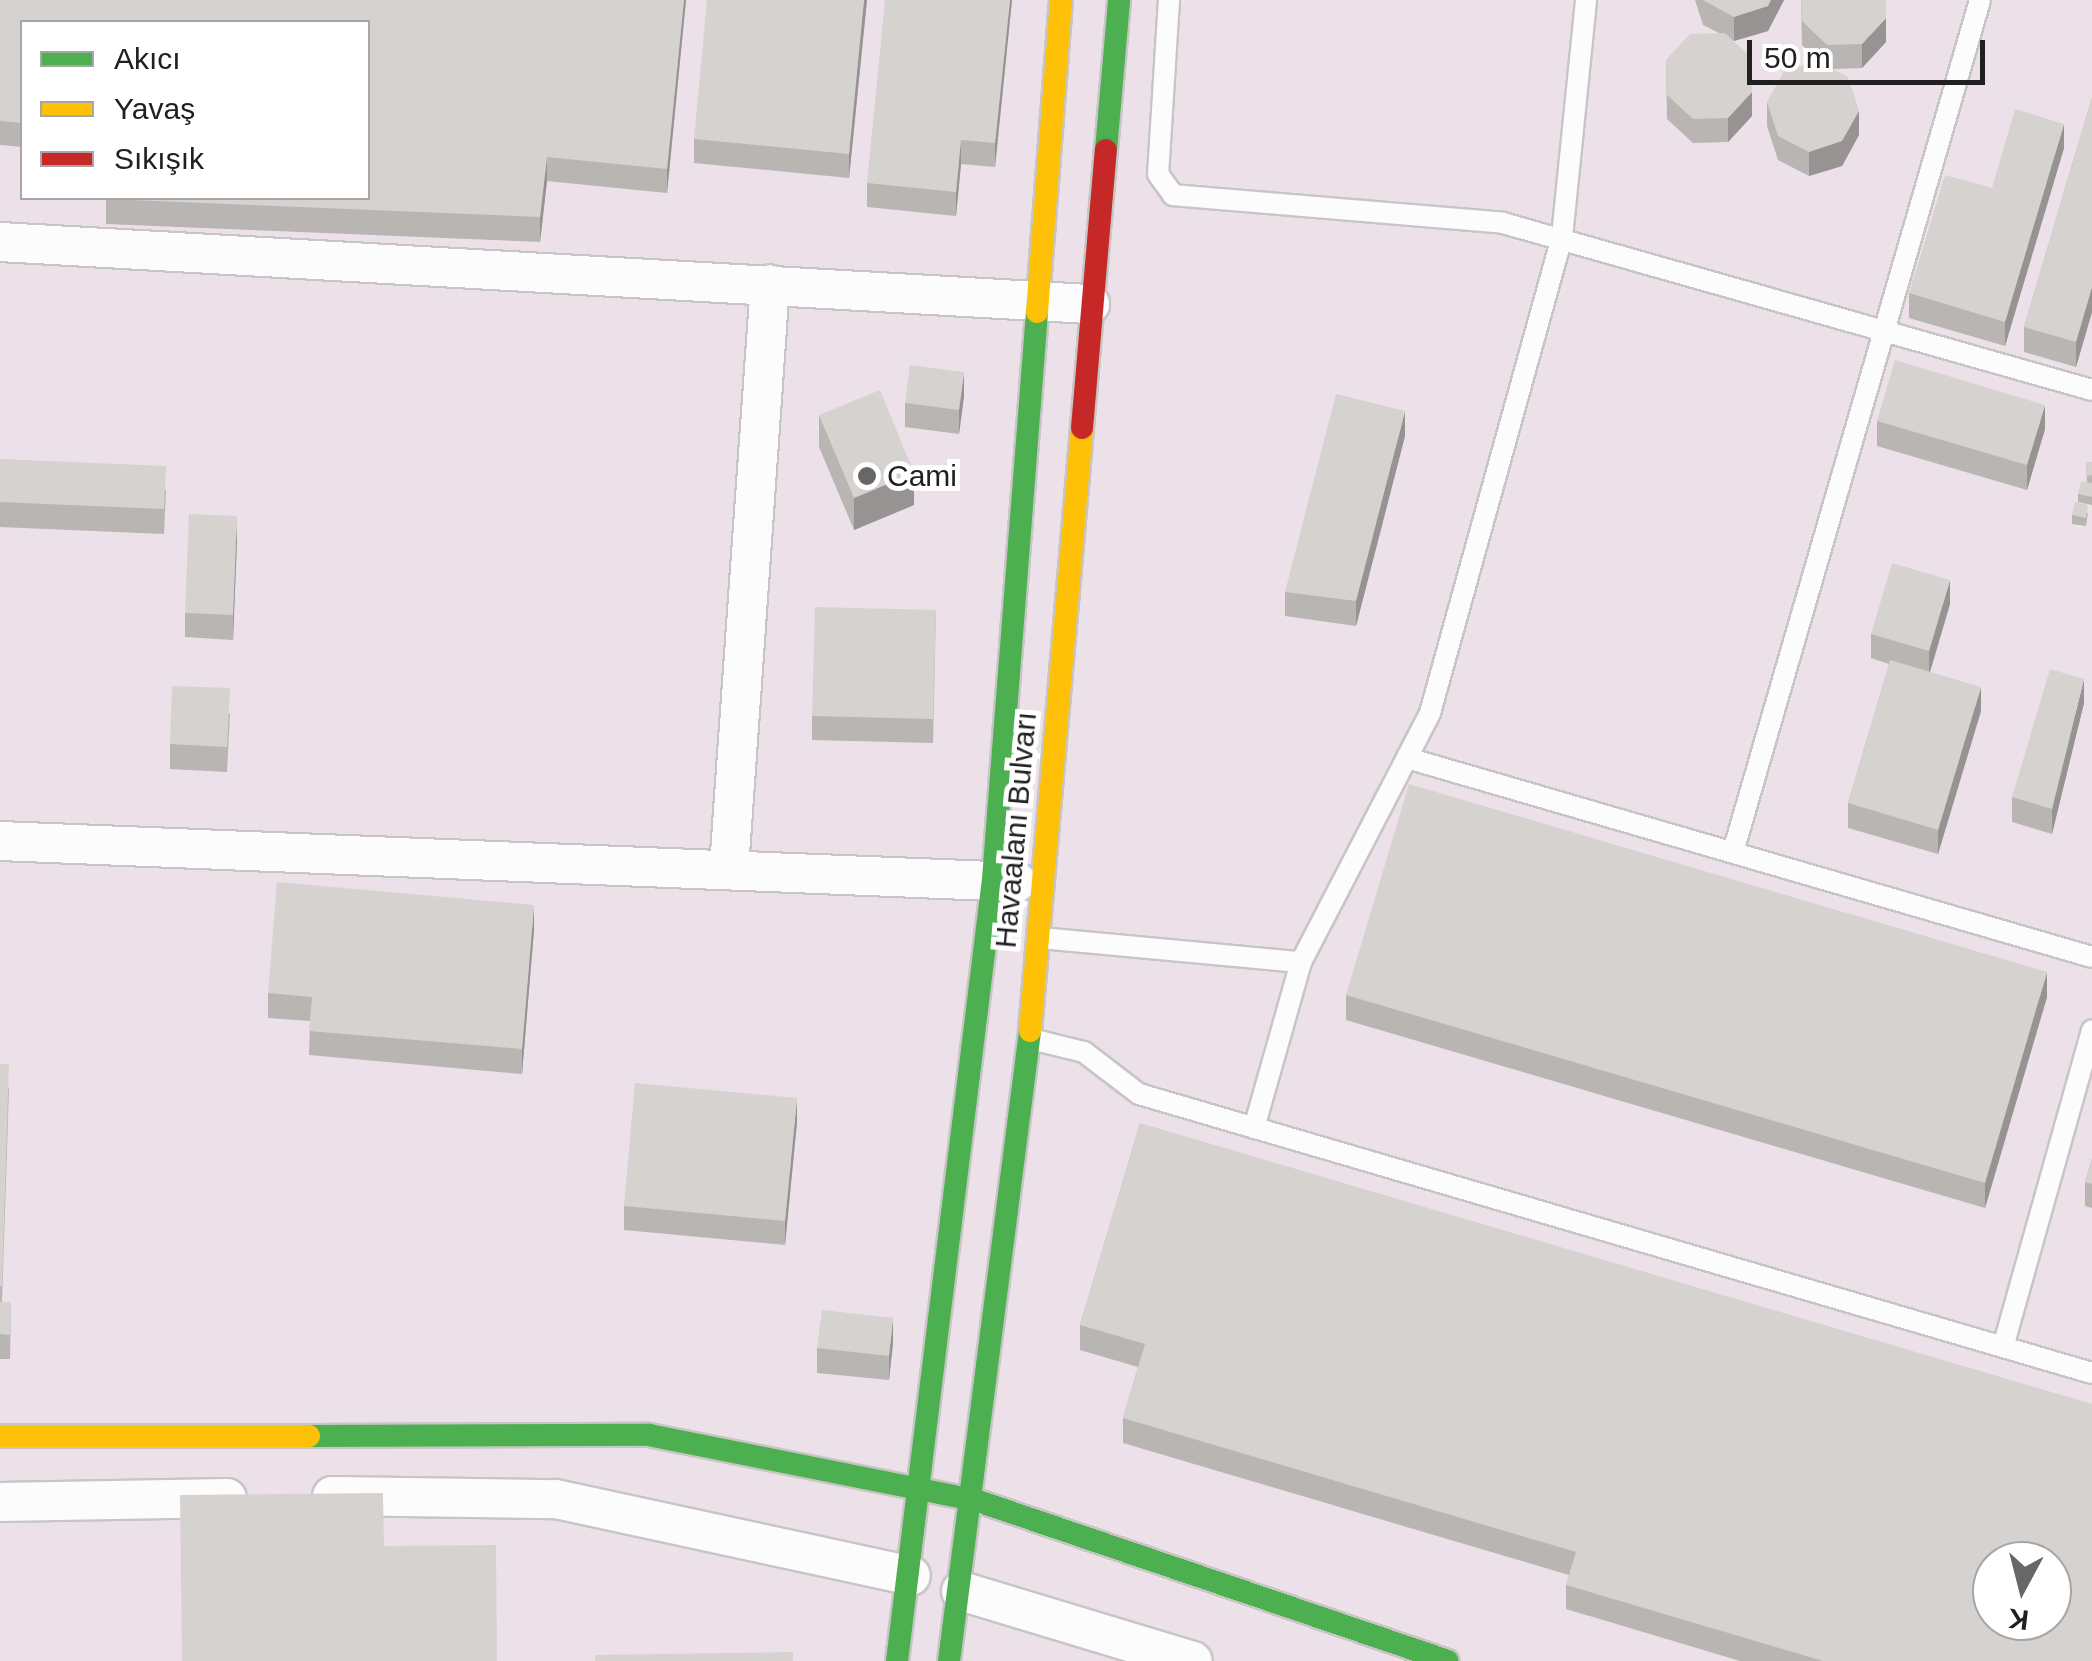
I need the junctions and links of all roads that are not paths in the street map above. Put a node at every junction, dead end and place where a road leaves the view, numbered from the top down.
1 (1061, 0) edge
2 (1119, 0) edge
3 (1170, 0) edge
4 (1586, 0) edge
5 (1980, 0) edge
6 (1562, 237) junction
7 (0, 242) edge
8 (770, 284) junction
9 (1038, 298) junction
10 (1090, 304) junction
11 (1884, 330) junction
12 (2092, 390) edge
13 (1407, 758) junction
14 (0, 841) edge
15 (1733, 852) junction
16 (730, 868) junction
17 (994, 879) junction
18 (1042, 886) junction
19 (987, 933) junction
20 (1038, 938) junction
21 (2092, 957) edge
22 (1301, 962) junction
23 (2092, 1030) edge
24 (975, 1034) junction
25 (1029, 1039) junction
26 (1254, 1128) junction
27 (2004, 1347) junction
28 (2092, 1373) edge
29 (0, 1436) edge
30 (921, 1489) junction
31 (975, 1500) junction
32 (0, 1502) edge
33 (911, 1576) junction
34 (961, 1591) junction
35 (896, 1661) edge
36 (949, 1661) edge
37 (1194, 1661) edge
38 (1447, 1661) edge

1 - 9 main road, Havaalanı Bulvarı
2 - 10 main road, Havaalanı Bulvarı
3 - 6 lane
4 - 6 lane
5 - 11 lane
6 - 11 lane
6 - 13 lane
7 - 8 street
8 - 9 street
8 - 16 street
9 - 10 street
9 - 17 main road, Havaalanı Bulvarı
10 - 18 main road, Havaalanı Bulvarı
11 - 12 lane
11 - 15 lane
13 - 15 lane
13 - 22 lane
14 - 16 street
15 - 21 lane
16 - 17 street
17 - 18 street
17 - 19 main road, Havaalanı Bulvarı
18 - 20 main road, Havaalanı Bulvarı
19 - 20 main road
19 - 24 main road, Havaalanı Bulvarı
20 - 22 lane
20 - 25 main road, Havaalanı Bulvarı
22 - 26 lane
23 - 27 lane
24 - 25 main road
24 - 30 main road, Havaalanı Bulvarı
25 - 26 lane
25 - 31 main road, Havaalanı Bulvarı
26 - 27 lane
27 - 28 lane
29 - 30 main road
30 - 31 main road
30 - 33 main road, Havaalanı Bulvarı
31 - 34 main road, Havaalanı Bulvarı
31 - 38 main road
32 - 33 street
33 - 34 main road
33 - 35 main road, Havaalanı Bulvarı
34 - 36 main road, Havaalanı Bulvarı
34 - 37 street

